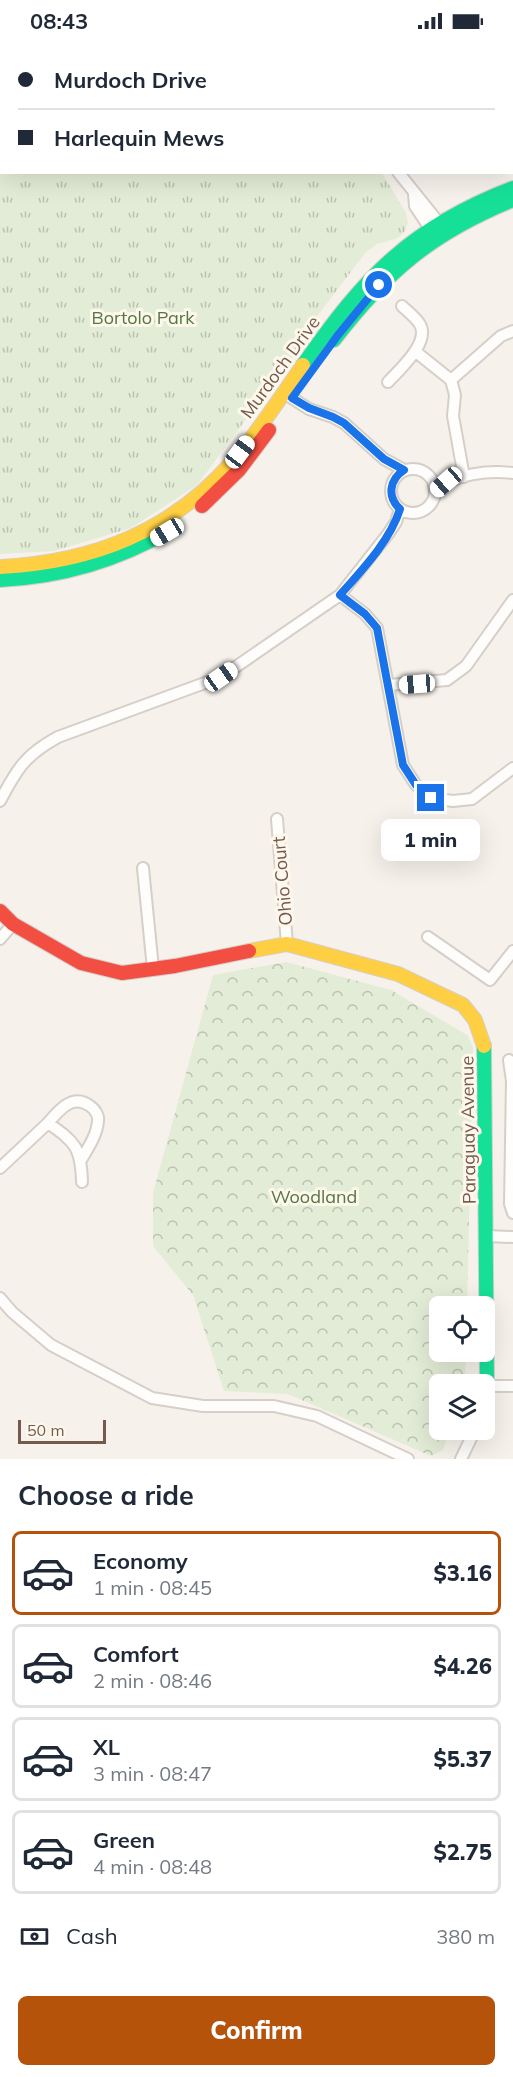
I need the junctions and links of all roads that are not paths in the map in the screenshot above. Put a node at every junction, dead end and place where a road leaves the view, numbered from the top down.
1 (399, 174) edge
2 (513, 188) edge
3 (513, 200) edge
4 (437, 229) junction
5 (402, 306) dead end
6 (513, 331) edge
7 (416, 352) junction
8 (451, 381) junction
9 (388, 382) dead end
10 (288, 395) junction
11 (404, 470) junction
12 (513, 473) edge
13 (464, 477) junction
14 (436, 490) junction
15 (400, 509) junction
16 (0, 567) edge
17 (0, 580) edge
18 (340, 595) junction
19 (513, 600) edge
20 (389, 686) junction
21 (513, 768) edge
22 (0, 801) edge
23 (277, 819) dead end
24 (143, 868) dead end
25 (0, 911) edge
26 (13, 924) junction
27 (428, 937) dead end
28 (0, 939) edge
29 (287, 944) junction
30 (513, 951) edge
31 (153, 969) junction
32 (510, 1060) dead end
33 (48, 1122) junction
34 (512, 1133) edge
35 (81, 1160) junction
36 (0, 1168) edge
37 (82, 1182) dead end
38 (513, 1213) edge
39 (487, 1236) junction
40 (513, 1237) edge
41 (0, 1298) edge
42 (486, 1374) edge
43 (513, 1386) edge
44 (495, 1389) edge
45 (470, 1440) edge
46 (408, 1459) edge
47 (461, 1459) edge

1 - 4 street
2 - 4 main road, Murdoch Drive
3 - 4 main road, Murdoch Drive
4 - 10 main road, Murdoch Drive
5 - 7 street
6 - 8 street
7 - 8 street
7 - 9 street
8 - 13 street
10 - 11 street
10 - 16 main road, Murdoch Drive
10 - 17 main road, Murdoch Drive
11 - 14 street
11 - 15 street
12 - 13 street
13 - 14 street
14 - 15 street
15 - 18 street
18 - 20 street
18 - 22 street
19 - 20 street
20 - 21 street
23 - 29 street, Ohio Court
24 - 31 street
25 - 26 main road, Paraguay Avenue
26 - 28 street
26 - 31 main road, Paraguay Avenue
27 - 30 street
29 - 31 main road, Paraguay Avenue
29 - 39 main road, Paraguay Avenue
32 - 34 street
33 - 35 street
33 - 35 street
33 - 36 street
34 - 38 street
35 - 37 street
39 - 40 street
39 - 42 main road, Paraguay Avenue
41 - 46 street
43 - 44 street
45 - 47 street

